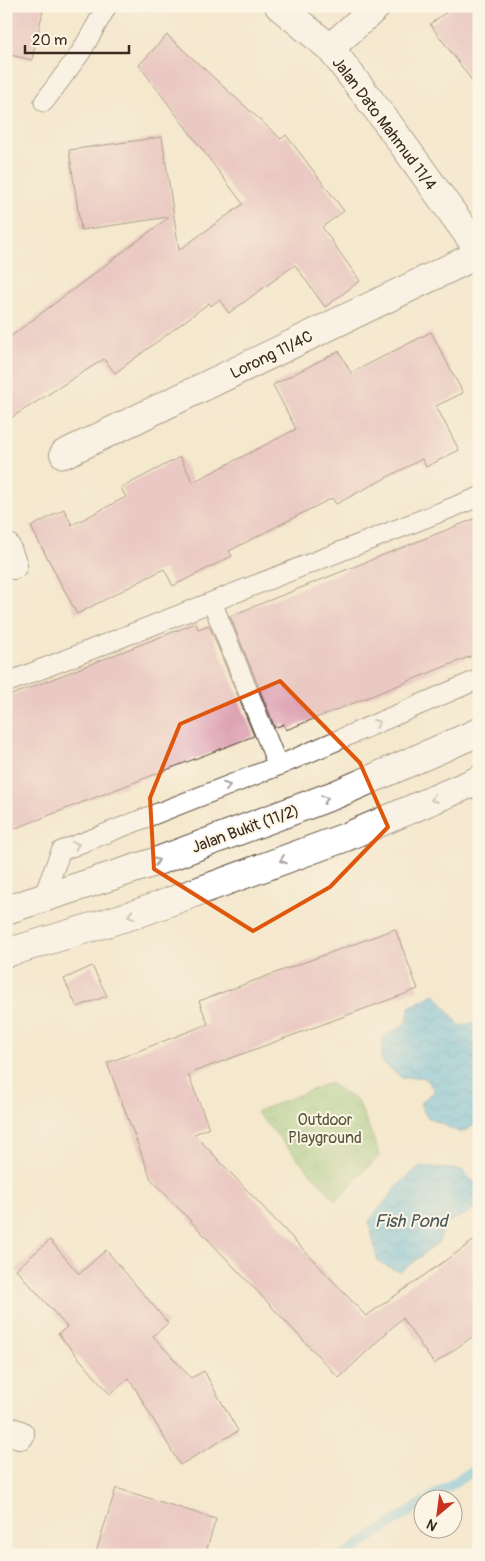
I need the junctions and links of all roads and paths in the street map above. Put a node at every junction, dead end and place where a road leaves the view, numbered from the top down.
1 (107, 6) edge
2 (279, 6) edge
3 (377, 6) edge
4 (330, 48) junction
5 (44, 102) dead end
6 (479, 250) edge
7 (479, 254) edge
8 (64, 454) dead end
9 (479, 497) edge
10 (212, 602) junction
11 (479, 679) edge
12 (6, 683) edge
13 (479, 732) edge
14 (278, 766) junction
15 (479, 780) edge
16 (43, 898) junction
17 (6, 910) edge
18 (6, 953) edge

1 - 5 lane
2 - 4 street, Jalan Dato Mahmud 11/4
3 - 4 street
4 - 6 street, Jalan Dato Mahmud 11/4
7 - 8 street, Lorong 11/4C
9 - 10 lane
10 - 12 lane
10 - 14 lane
14 -> 11 lane
16 -> 13 street, Jalan Bukit (11/2)
16 -> 14 lane
15 -> 18 street
16 - 17 street, Jalan Bukit (11/2)

